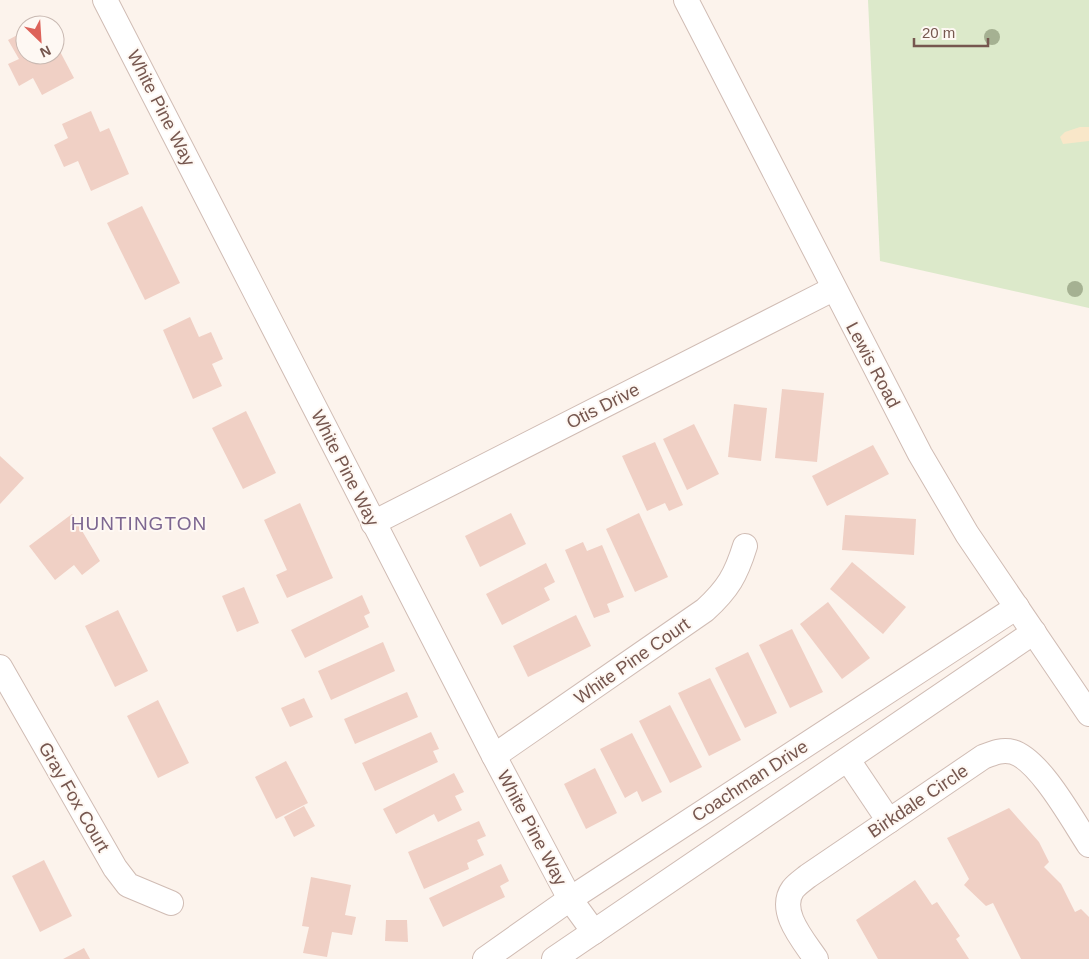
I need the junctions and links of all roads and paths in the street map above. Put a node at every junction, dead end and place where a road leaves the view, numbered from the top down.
1 (105, 0) edge
2 (686, 0) edge
3 (833, 289) junction
4 (373, 523) junction
5 (745, 546) dead end
6 (1017, 606) junction
7 (1034, 632) junction
8 (0, 667) edge
9 (1089, 714) edge
10 (494, 756) junction
11 (848, 760) junction
12 (889, 821) junction
13 (1089, 845) edge
14 (570, 899) junction
15 (171, 903) dead end
16 (594, 932) junction
17 (485, 959) edge
18 (554, 959) edge
19 (816, 959) edge

1 - 4 street, White Pine Way
2 - 3 street, Lewis Road
3 - 4 street, Otis Drive
3 - 6 street, Lewis Road
4 - 10 street, White Pine Way
5 - 10 street, White Pine Court
6 - 7 street, Lewis Road
6 - 14 street, Coachman Drive
7 - 9 street, Lewis Road
7 - 11 street, Coachman Drive
8 - 15 street, Gray Fox Court
10 - 14 street, White Pine Way
11 - 12 street
11 - 16 street, Coachman Drive
12 - 13 street, Birkdale Circle
12 - 19 street, Birkdale Circle
14 - 16 street, White Pine Way
14 - 17 street, Coachman Drive
16 - 18 street, Coachman Drive

